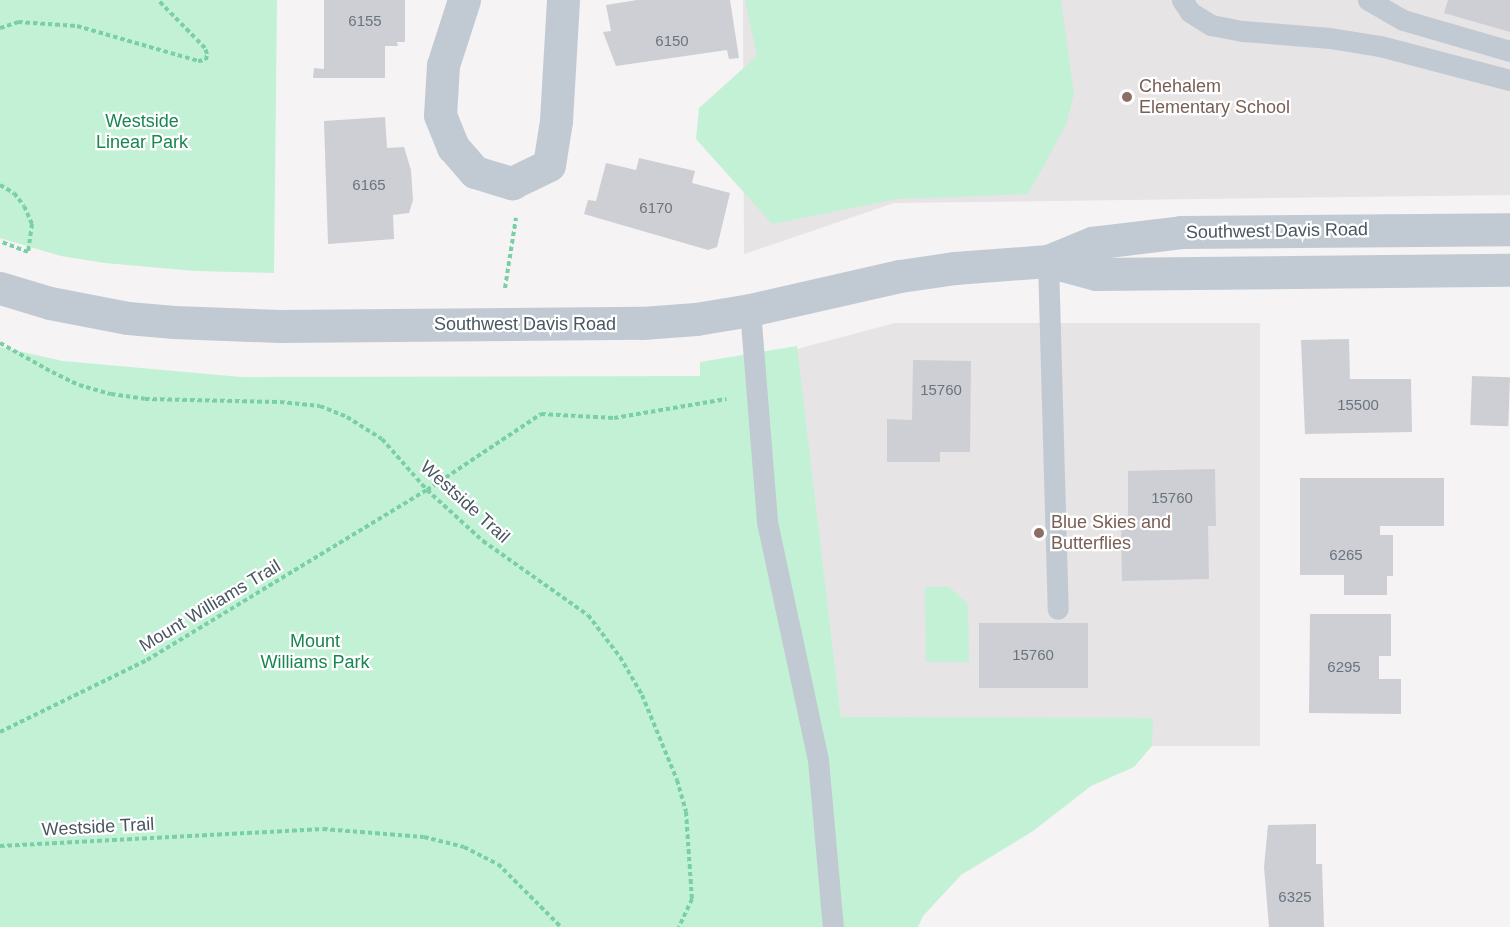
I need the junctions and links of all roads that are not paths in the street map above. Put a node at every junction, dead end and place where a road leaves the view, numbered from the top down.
1 (464, 0) edge
2 (563, 0) edge
3 (1182, 0) edge
4 (1368, 0) edge
5 (1510, 51) edge
6 (1510, 80) edge
7 (1510, 229) edge
8 (1048, 261) junction
9 (1510, 270) edge
10 (0, 288) edge
11 (750, 310) junction
12 (1058, 609) dead end
13 (833, 927) edge

1 - 2 street
3 - 6 lane
4 - 5 lane
7 - 8 street, Southwest Davis Road
8 - 9 street, Southwest Davis Road
8 - 11 street, Southwest Davis Road
8 - 12 lane
10 - 11 street, Southwest Davis Road
11 - 13 lane

